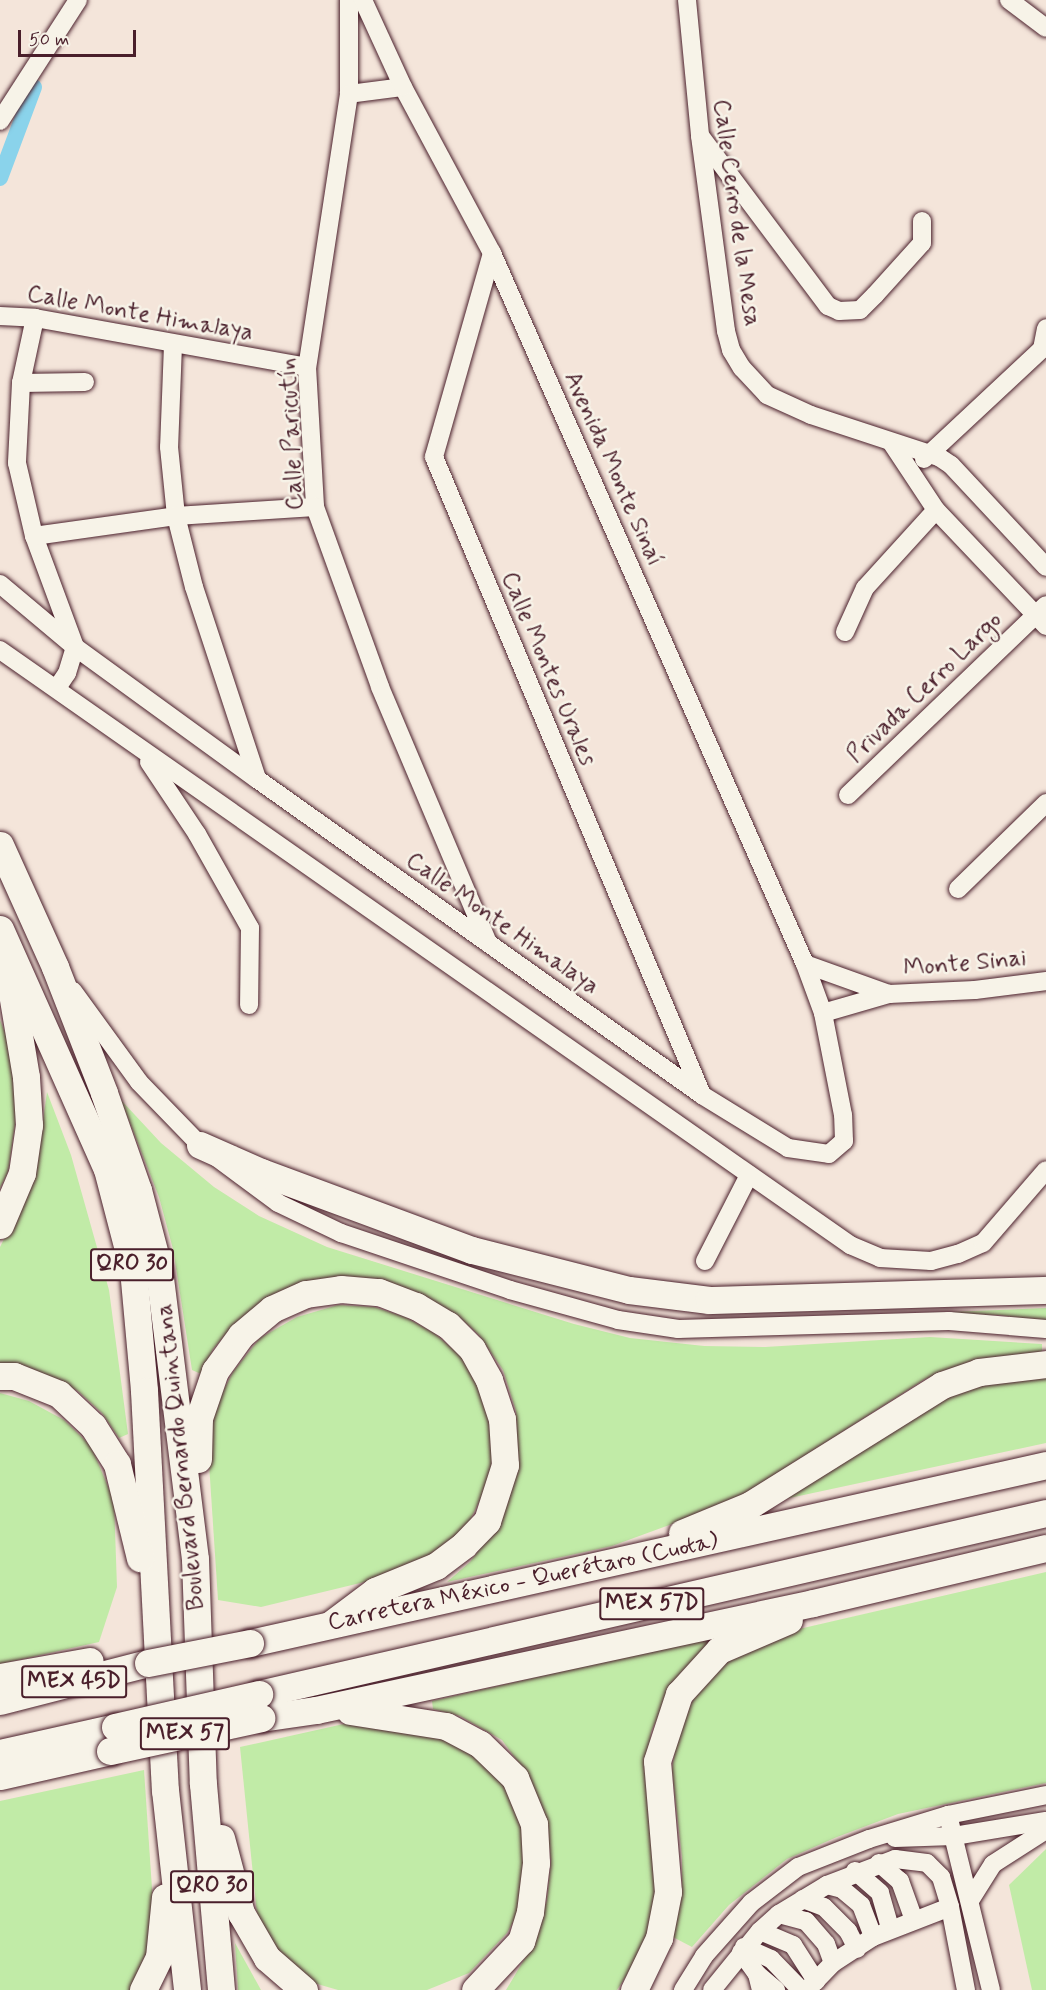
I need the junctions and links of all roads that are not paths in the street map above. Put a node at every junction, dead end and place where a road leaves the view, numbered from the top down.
1 (78, 0) edge
2 (349, 0) edge
3 (363, 0) edge
4 (687, 0) edge
5 (1009, 0) edge
6 (1046, 28) edge
7 (403, 87) junction
8 (349, 94) junction
9 (0, 122) edge
10 (700, 136) junction
11 (922, 221) dead end
12 (492, 253) junction
13 (0, 316) edge
14 (35, 318) junction
15 (1046, 328) edge
16 (173, 345) junction
17 (1044, 352) edge
18 (307, 367) junction
19 (85, 382) dead end
20 (21, 383) junction
21 (891, 442) junction
22 (928, 453) junction
23 (911, 475) junction
24 (315, 507) junction
25 (936, 510) junction
26 (176, 516) junction
27 (34, 536) junction
28 (1046, 567) edge
29 (0, 584) edge
30 (1042, 616) edge
31 (845, 632) dead end
32 (75, 647) junction
33 (0, 650) edge
34 (57, 688) junction
35 (143, 753) junction
36 (257, 779) junction
37 (848, 795) dead end
38 (1046, 803) edge
39 (0, 845) edge
40 (958, 889) dead end
41 (2, 932) edge
42 (489, 944) junction
43 (805, 963) junction
44 (55, 967) junction
45 (1046, 981) edge
46 (889, 994) junction
47 (249, 1005) dead end
48 (823, 1013) junction
49 (702, 1095) junction
50 (200, 1145) junction
51 (1046, 1170) edge
52 (749, 1175) junction
53 (0, 1225) edge
54 (705, 1261) dead end
55 (1046, 1290) edge
56 (1046, 1329) edge
57 (1046, 1364) edge
58 (0, 1376) edge
59 (1046, 1452) edge
60 (1046, 1465) edge
61 (1046, 1513) edge
62 (791, 1523) junction
63 (1046, 1548) edge
64 (195, 1559) junction
65 (984, 1563) junction
66 (1046, 1563) edge
67 (502, 1586) junction
68 (813, 1603) junction
69 (155, 1619) junction
70 (331, 1624) junction
71 (532, 1631) junction
72 (148, 1663) junction
73 (0, 1677) edge
74 (0, 1701) edge
75 (260, 1706) junction
76 (316, 1710) junction
77 (112, 1739) junction
78 (0, 1753) edge
79 (65, 1761) junction
80 (0, 1776) edge
81 (204, 1784) junction
82 (0, 1790) edge
83 (165, 1790) junction
84 (1046, 1795) edge
85 (948, 1815) junction
86 (1046, 1821) edge
87 (1046, 1830) edge
88 (954, 1836) junction
89 (869, 1839) junction
90 (879, 1863) junction
91 (855, 1871) junction
92 (826, 1885) junction
93 (803, 1899) junction
94 (971, 1899) junction
95 (950, 1906) junction
96 (778, 1914) junction
97 (914, 1920) junction
98 (890, 1928) junction
99 (760, 1931) junction
100 (873, 1937) junction
101 (857, 1948) junction
102 (742, 1950) junction
103 (833, 1963) junction
104 (759, 1982) edge
105 (808, 1987) edge
106 (143, 1990) edge
107 (187, 1990) edge
108 (221, 1990) edge
109 (304, 1990) edge
110 (475, 1990) edge
111 (634, 1990) edge
112 (683, 1990) edge
113 (712, 1990) edge
114 (776, 1990) edge
115 (966, 1990) edge
116 (991, 1990) edge

1 - 9 street
2 - 8 street, Calle Paricutín
3 - 7 street, Avenida Monte Sinaí
4 - 10 street, Calle Cerro de la Mesa
5 - 6 street
7 - 8 street
7 - 12 street, Avenida Monte Sinaí
8 - 18 street, Calle Paricutín
10 - 11 street
10 - 21 street, Calle Cerro de la Mesa
12 - 43 street, Avenida Monte Sinaí
12 - 49 street, Calle Montes Urales
13 - 14 street, Calle Monte Himalaya
14 - 16 street, Calle Monte Himalaya
14 - 20 street
15 - 17 street
16 - 18 street, Calle Monte Himalaya
16 - 26 street
17 - 22 street
18 - 24 street, Calle Paricutín
19 - 20 street
20 - 27 street
21 - 22 street, Calle Cerro de la Mesa
21 - 23 street
22 - 23 street
22 - 28 street, Calle Cerro de la Mesa
23 - 25 street
24 - 26 street
24 - 42 street, Calle Paricutín
25 - 30 street
25 - 31 street
26 - 27 street
26 - 36 street
27 - 32 street
29 - 32 street, Calle Monte Himalaya
30 - 37 street, Privada Cerro Largo
32 - 34 street
32 - 36 street, Calle Monte Himalaya
33 - 34 street
34 - 35 street
35 - 47 street
35 - 52 street
36 - 42 street, Calle Monte Himalaya
38 - 40 street
39 - 44 highway, Boulevard Bernardo Quintana / QRO 30
41 - 53 highway
41 - 69 highway, Boulevard Bernardo Quintana / QRO 30
42 - 49 street, Calle Monte Himalaya
43 - 46 street, Monte Sinai
43 - 48 street, Calle Monte Himalaya
44 - 50 street
44 - 64 highway, Boulevard Bernardo Quintana / QRO 30
45 - 46 street, Monte Sinai
46 - 48 street, Monte Sinai
48 - 49 street, Calle Monte Himalaya
50 - 55 highway
50 - 56 street
51 - 52 street
52 - 54 street
57 - 67 highway
58 - 69 highway
59 - 62 highway
60 - 62 highway, Carretera México - Querétaro (Cuota) / MEX 57D
61 - 71 highway, Carretera México - Querétaro (Cuota) / MEX 57D
62 - 67 highway, Carretera México - Querétaro (Cuota) / MEX 57D
63 - 65 highway, Carretera México - Querétaro (Cuota) / MEX 57
64 - 70 highway
64 - 81 highway, Boulevard Bernardo Quintana / QRO 30
65 - 66 highway
65 - 68 highway, Carretera México - Querétaro (Cuota) / MEX 57
67 - 70 highway, Carretera México - Querétaro (Cuota) / MEX 57D
68 - 71 highway
68 - 76 highway, Carretera México - Querétaro (Cuota) / MEX 57
68 - 111 highway
69 - 83 highway, Boulevard Bernardo Quintana / QRO 30
70 - 72 highway, Carretera México - Querétaro (Cuota) / MEX 57D, bridge
71 - 75 highway, Carretera México - Querétaro (Cuota) / MEX 57D
72 - 73 highway
72 - 74 highway, Carretera México - Querétaro (Cuota) / MEX 45D
75 - 76 highway, Carretera México - Querétaro (Cuota) / MEX 57
75 - 77 highway, Carretera México - Querétaro (Cuota) / MEX 57, bridge
76 - 110 highway
77 - 78 highway, Carretera México - Querétaro (Cuota)
77 - 79 highway, Carretera México - Querétaro (Cuota) / MEX 57
79 - 80 highway, Carretera México - Querétaro (Cuota) / MEX 57
79 - 82 highway
81 - 108 highway, Boulevard Bernardo Quintana / QRO 30
81 - 109 highway
83 - 106 highway
83 - 107 highway, Boulevard Bernardo Quintana / QRO 30
84 - 85 street
85 - 88 street
85 - 89 street
86 - 88 street
87 - 94 street
88 - 89 street
88 - 94 street
89 - 112 street
90 - 91 street
90 - 95 street
90 - 97 street
91 - 92 street
91 - 98 street
92 - 93 street
92 - 100 street
93 - 96 street
93 - 101 street
94 - 116 street
95 - 97 street
95 - 115 street
96 - 99 street
96 - 103 street
97 - 98 street
98 - 100 street
99 - 102 street
99 - 105 street
100 - 101 street
101 - 103 street
102 - 104 street
102 - 105 street
102 - 113 street
103 - 105 street
104 - 114 street

